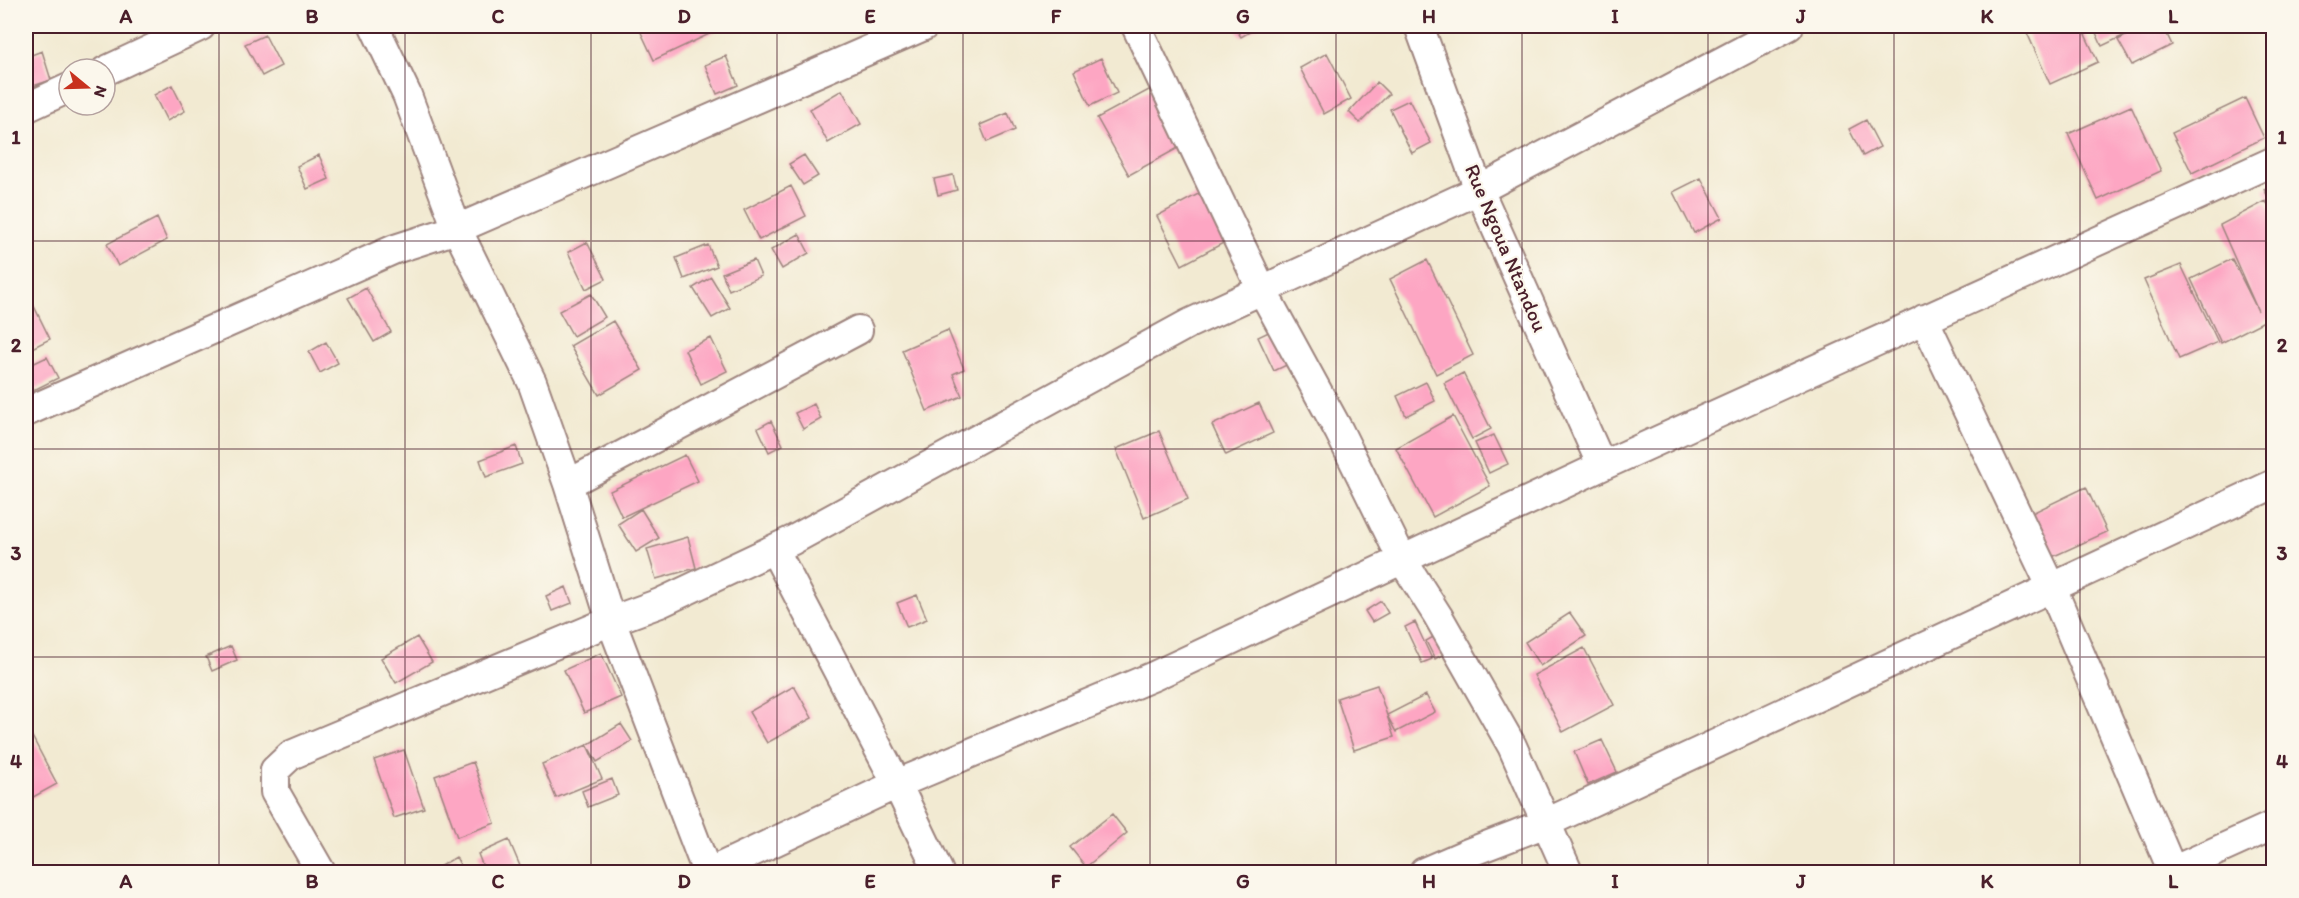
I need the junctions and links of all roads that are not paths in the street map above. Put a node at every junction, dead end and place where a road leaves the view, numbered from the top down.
1 (201, 26) edge
2 (374, 26) edge
3 (924, 26) edge
4 (1136, 26) edge
5 (1419, 26) edge
6 (1789, 26) edge
7 (117, 65) edge
8 (57, 92) edge
9 (27, 103) edge
10 (2274, 160) edge
11 (1479, 190) junction
12 (457, 229) junction
13 (1262, 290) junction
14 (1923, 319) junction
15 (858, 330) dead end
16 (26, 412) edge
17 (1602, 466) junction
18 (568, 484) junction
19 (2274, 484) edge
20 (774, 549) junction
21 (1403, 561) junction
22 (2052, 588) junction
23 (611, 621) junction
24 (897, 784) junction
25 (1546, 823) junction
26 (2274, 825) edge
27 (2172, 872) edge
28 (321, 873) edge
29 (708, 873) edge
30 (939, 873) edge
31 (1424, 873) edge
32 (1568, 873) edge

1 - 7 street
2 - 12 street
3 - 12 street
4 - 13 street
5 - 11 street, Rue Ngoua Ntandou
6 - 11 street
8 - 9 street
10 - 14 street
11 - 13 street
11 - 17 street, Rue Ngoua Ntandou
12 - 16 street
12 - 18 street
13 - 20 street
13 - 21 street
14 - 17 street
14 - 22 street
15 - 18 street
17 - 21 street
18 - 23 street
19 - 22 street
20 - 23 street
20 - 24 street
21 - 24 street
21 - 25 street
22 - 25 street
22 - 27 street
23 - 28 street
23 - 29 street
24 - 29 street
24 - 30 street
25 - 31 street
25 - 32 street
26 - 27 street

